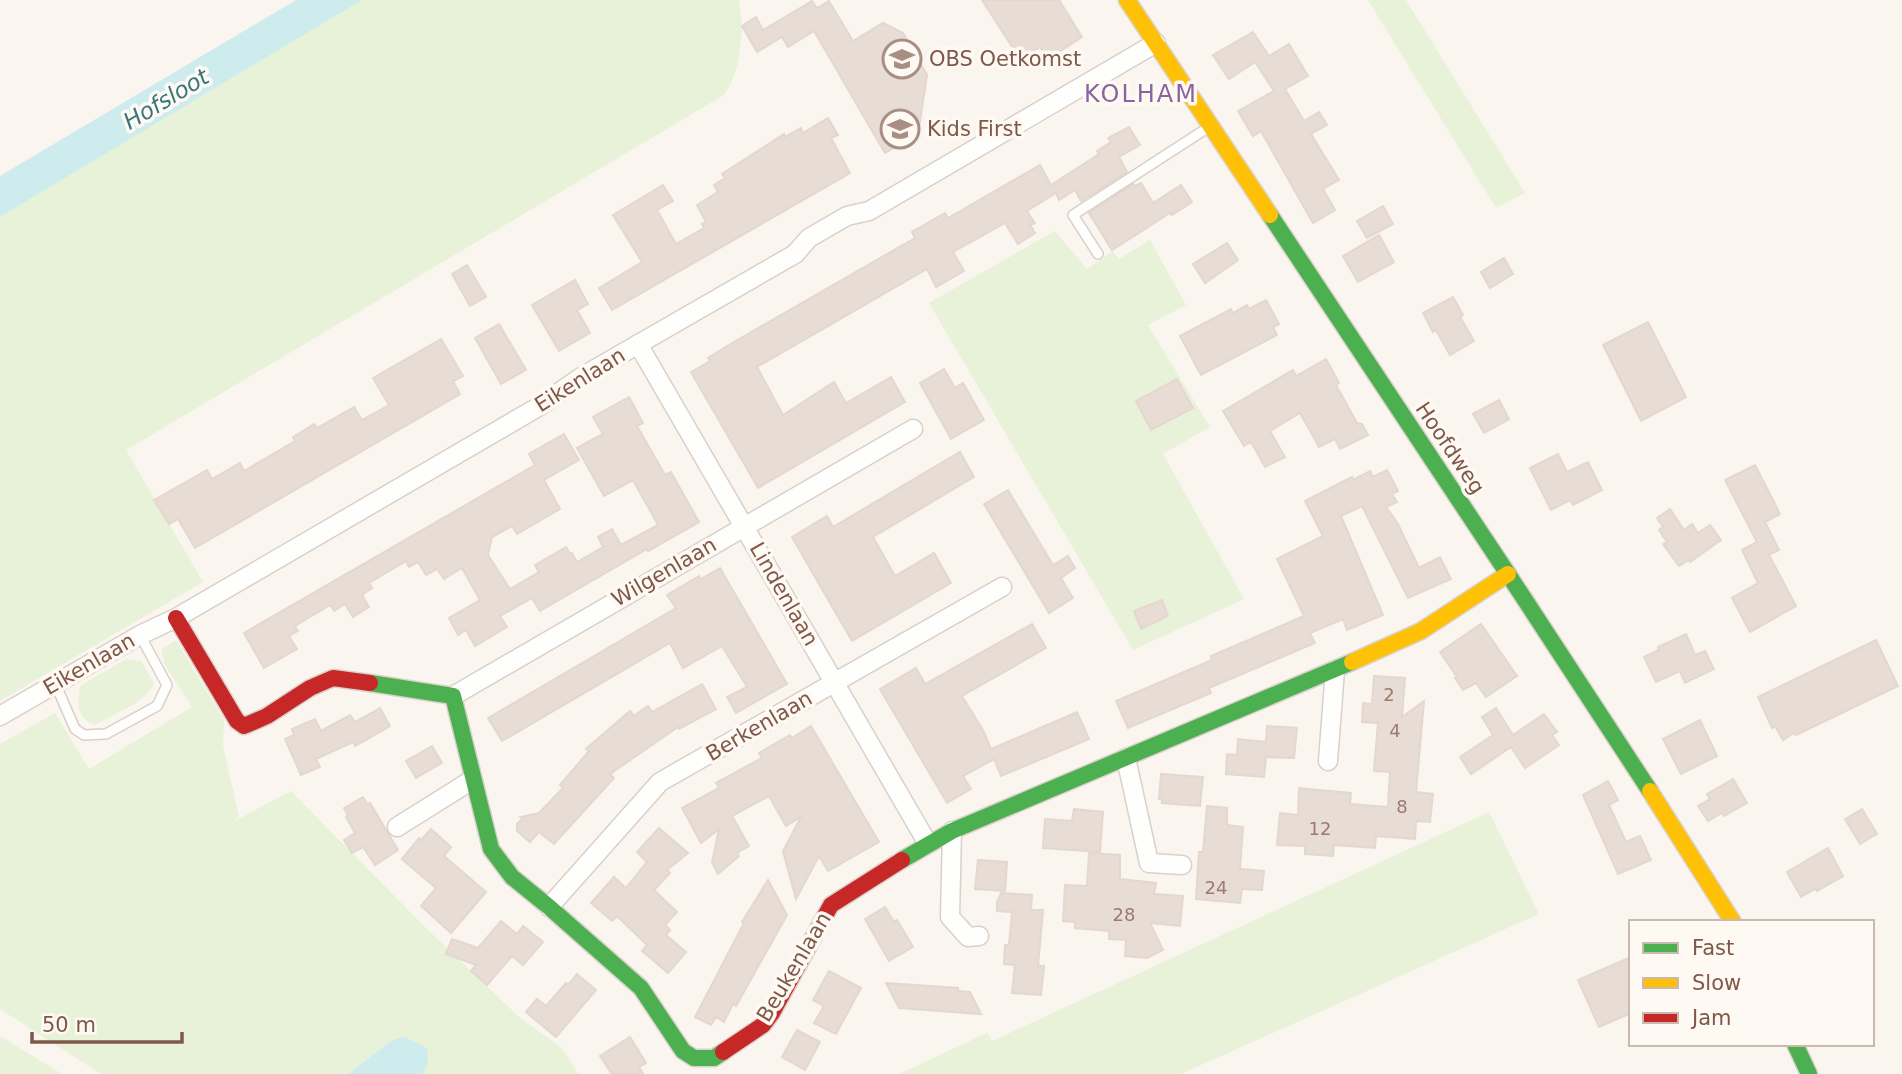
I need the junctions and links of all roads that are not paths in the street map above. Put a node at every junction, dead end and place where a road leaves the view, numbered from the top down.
1 (1127, 0) edge
2 (1156, 43) junction
3 (1211, 126) junction
4 (1098, 254) dead end
5 (638, 344) junction
6 (913, 429) dead end
7 (744, 525) junction
8 (1508, 573) junction
9 (1002, 587) dead end
10 (176, 618) junction
11 (140, 635) junction
12 (1335, 670) junction
13 (55, 683) junction
14 (836, 683) junction
15 (453, 696) junction
16 (0, 716) edge
17 (1126, 758) junction
18 (1328, 761) dead end
19 (472, 780) junction
20 (397, 827) dead end
21 (953, 831) junction
22 (928, 844) junction
23 (1182, 865) dead end
24 (549, 907) junction
25 (1732, 920) edge
26 (979, 936) dead end
27 (1796, 1046) edge
28 (1808, 1074) edge

1 - 2 street, Hoofdweg
2 - 3 street, Hoofdweg
2 - 5 street, Eikenlaan
3 - 4 lane
3 - 8 street, Hoofdweg
5 - 7 street, Lindenlaan
5 - 10 street, Eikenlaan
6 - 7 street, Wilgenlaan
7 - 14 street, Lindenlaan
7 - 15 street, Wilgenlaan
8 - 12 street, Beukenlaan
8 - 25 street, Hoofdweg
9 - 14 street, Berkenlaan
10 - 11 street, Eikenlaan
10 - 15 street
11 - 13 street, Eikenlaan
11 - 13 lane
12 - 17 street, Beukenlaan
12 - 18 street
13 - 16 street, Eikenlaan
14 - 22 street, Lindenlaan
14 - 24 street, Berkenlaan
15 - 19 street, Beukenlaan
17 - 21 street, Beukenlaan
17 - 23 street
19 - 20 street
19 - 24 street, Beukenlaan
21 - 22 street, Beukenlaan
21 - 26 street
22 - 24 street, Beukenlaan
27 - 28 street

